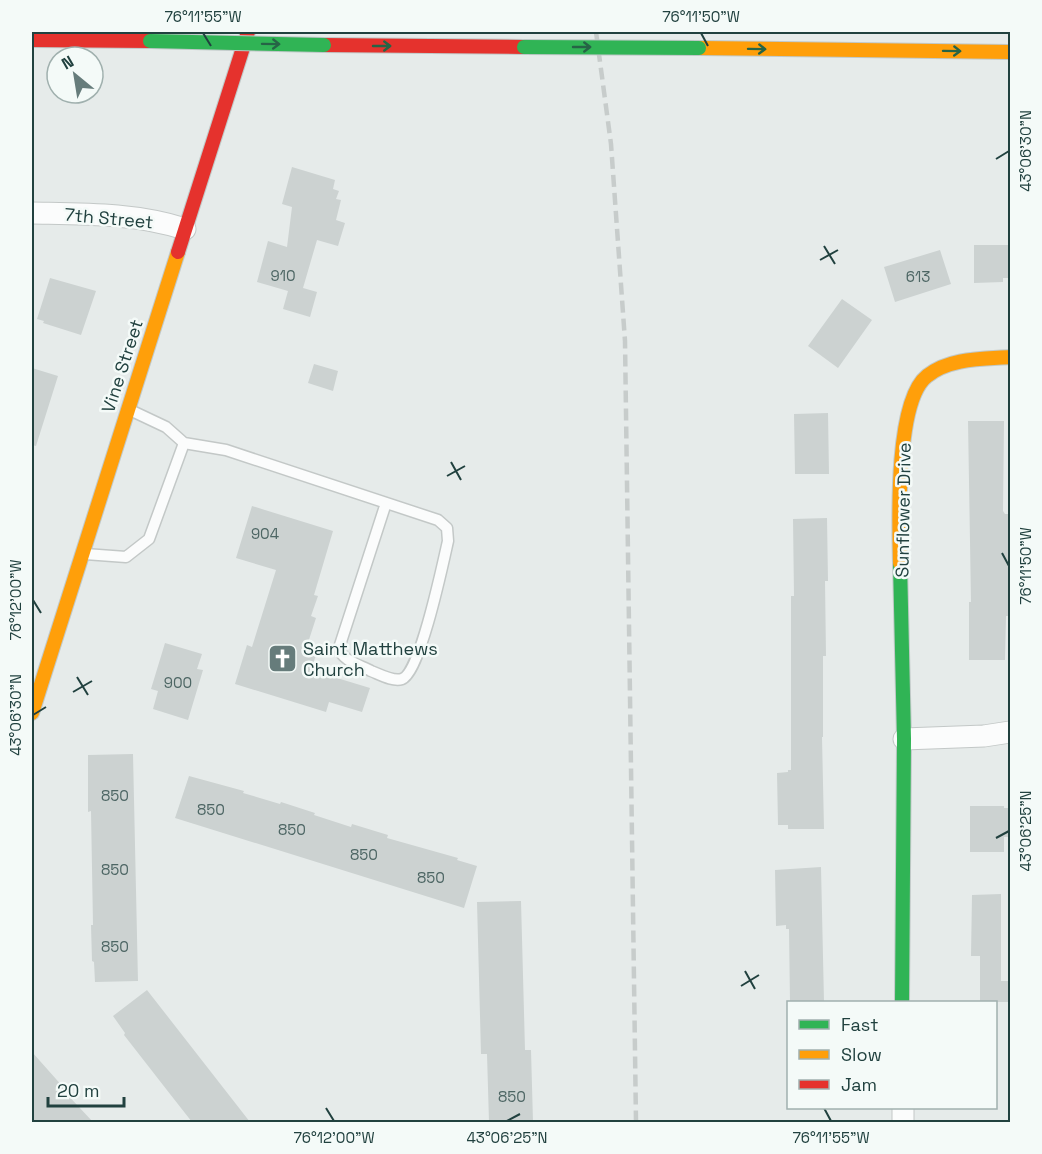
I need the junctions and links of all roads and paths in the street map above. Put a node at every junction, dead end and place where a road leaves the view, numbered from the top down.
1 (248, 32) edge
2 (32, 40) edge
3 (1011, 52) edge
4 (32, 213) edge
5 (185, 229) junction
6 (1011, 357) edge
7 (128, 409) junction
8 (184, 443) junction
9 (386, 503) junction
10 (82, 553) junction
11 (32, 712) edge
12 (1011, 732) edge
13 (903, 739) junction
14 (902, 1001) edge

1 - 5 main road, Vine Street
2 -> 3 main road, bridge
4 - 5 street, 7th Street
5 - 7 main road, Vine Street
6 - 13 main road, Sunflower Drive
7 - 8 lane
7 - 10 main road, Vine Street
8 - 9 lane
8 - 10 lane
9 - 9 lane
10 - 11 main road, Vine Street
12 - 13 street
13 - 14 main road, Sunflower Drive

